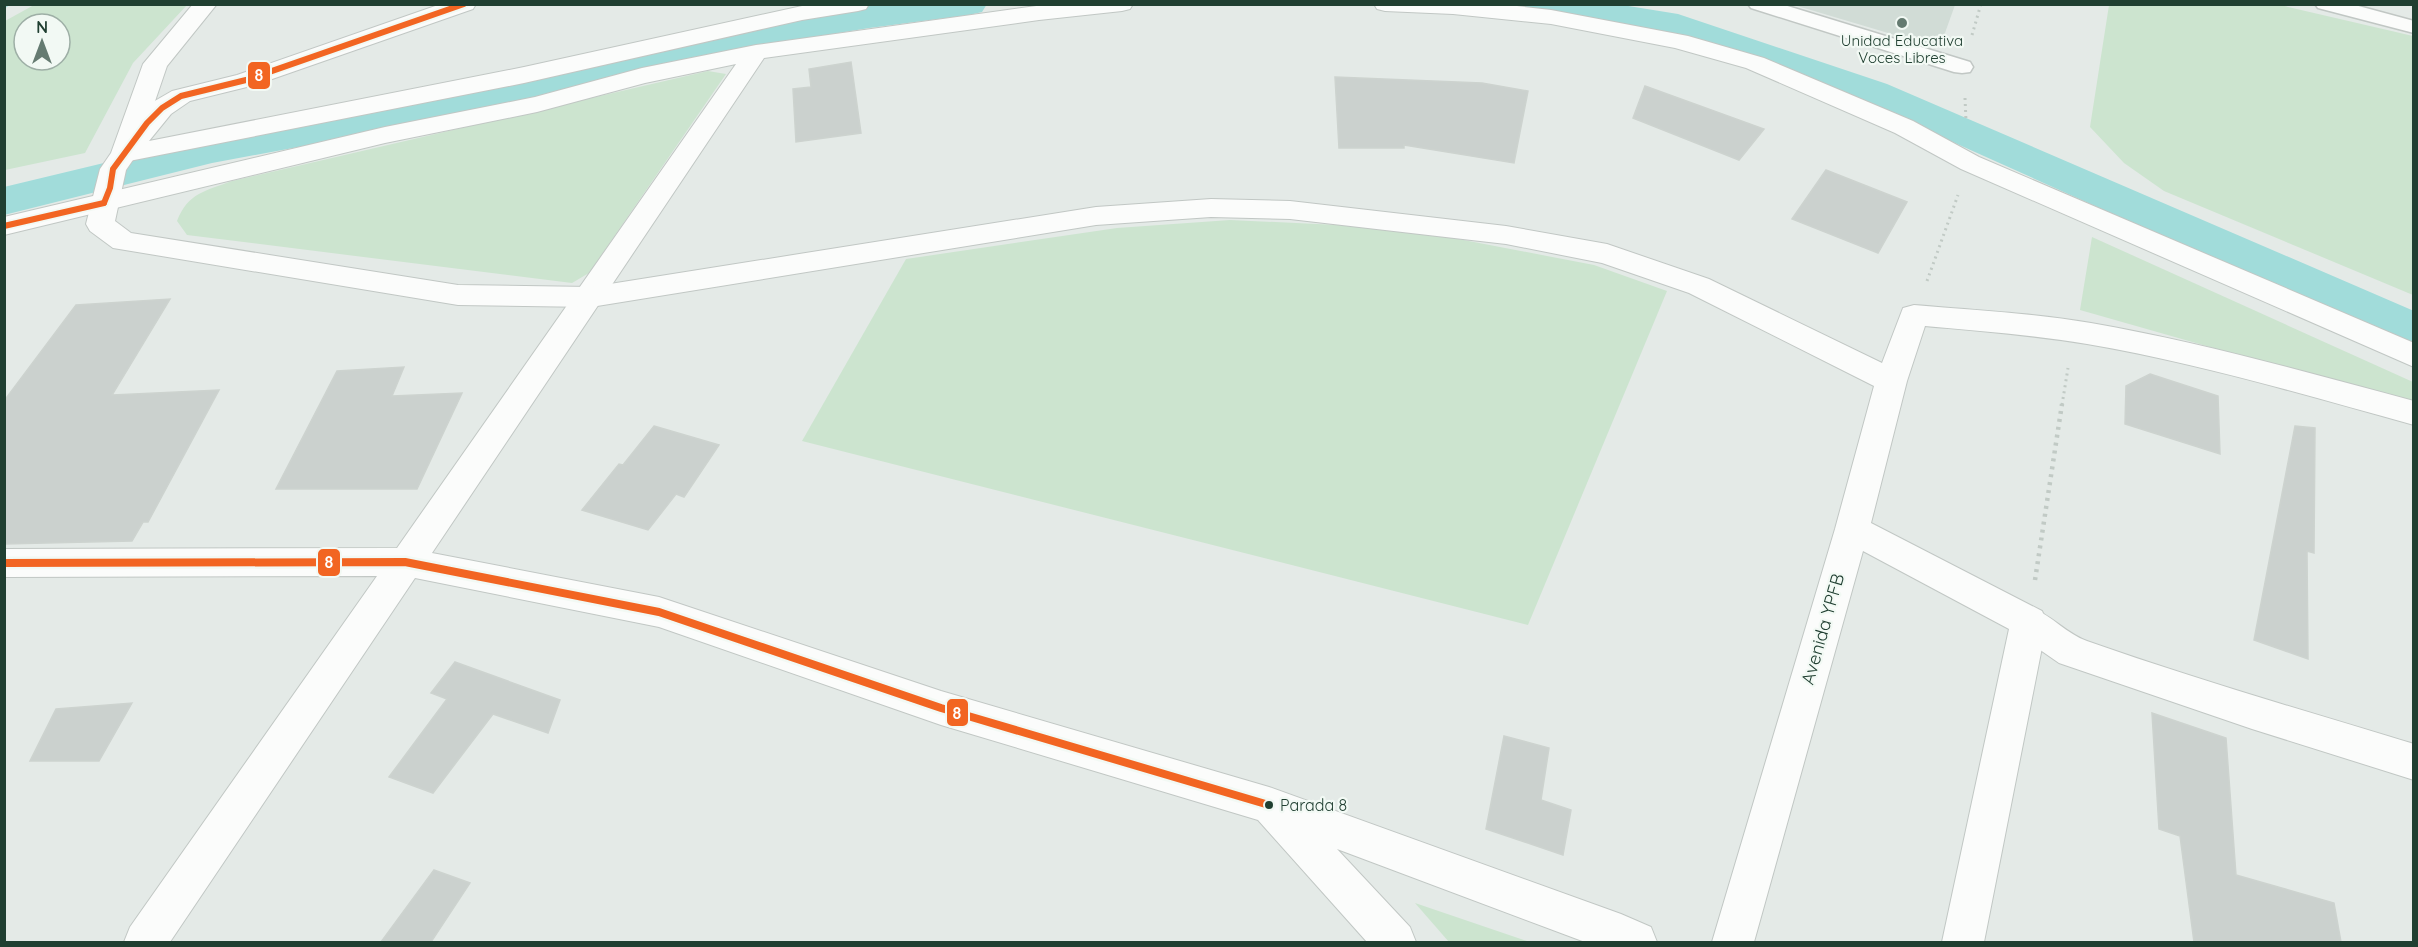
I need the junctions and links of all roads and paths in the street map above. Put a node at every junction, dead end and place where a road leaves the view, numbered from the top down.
1 (206, 4) edge
2 (465, 4) edge
3 (858, 4) edge
4 (1122, 4) edge
5 (1385, 4) edge
6 (1758, 4) edge
7 (2325, 4) edge
8 (2414, 27) edge
9 (756, 52) junction
10 (1962, 67) dead end
11 (113, 178) junction
12 (4, 226) edge
13 (591, 297) junction
14 (2074, 331) junction
15 (2414, 356) edge
16 (1891, 381) junction
17 (2414, 413) edge
18 (1852, 529) junction
19 (405, 562) junction
20 (4, 563) edge
21 (2029, 622) junction
22 (2414, 762) edge
23 (1269, 805) junction
24 (145, 942) edge
25 (1395, 942) edge
26 (1636, 942) edge
27 (1733, 942) edge
28 (1962, 942) edge

1 - 11 street
2 - 11 street
3 - 11 street
4 - 9 street
5 - 15 street
6 - 10 lane
7 - 8 lane
9 - 11 street
9 - 13 street
11 - 12 street
11 - 13 street
13 - 16 street
13 - 19 street
14 - 16 street, Avenida YPFB
14 - 17 street
14 - 21 path
16 - 18 street, Avenida YPFB
18 - 21 street
18 - 27 street, Avenida YPFB
19 - 20 street
19 - 23 street
19 - 24 street
21 - 22 street
21 - 28 street
23 - 25 street
23 - 26 street

